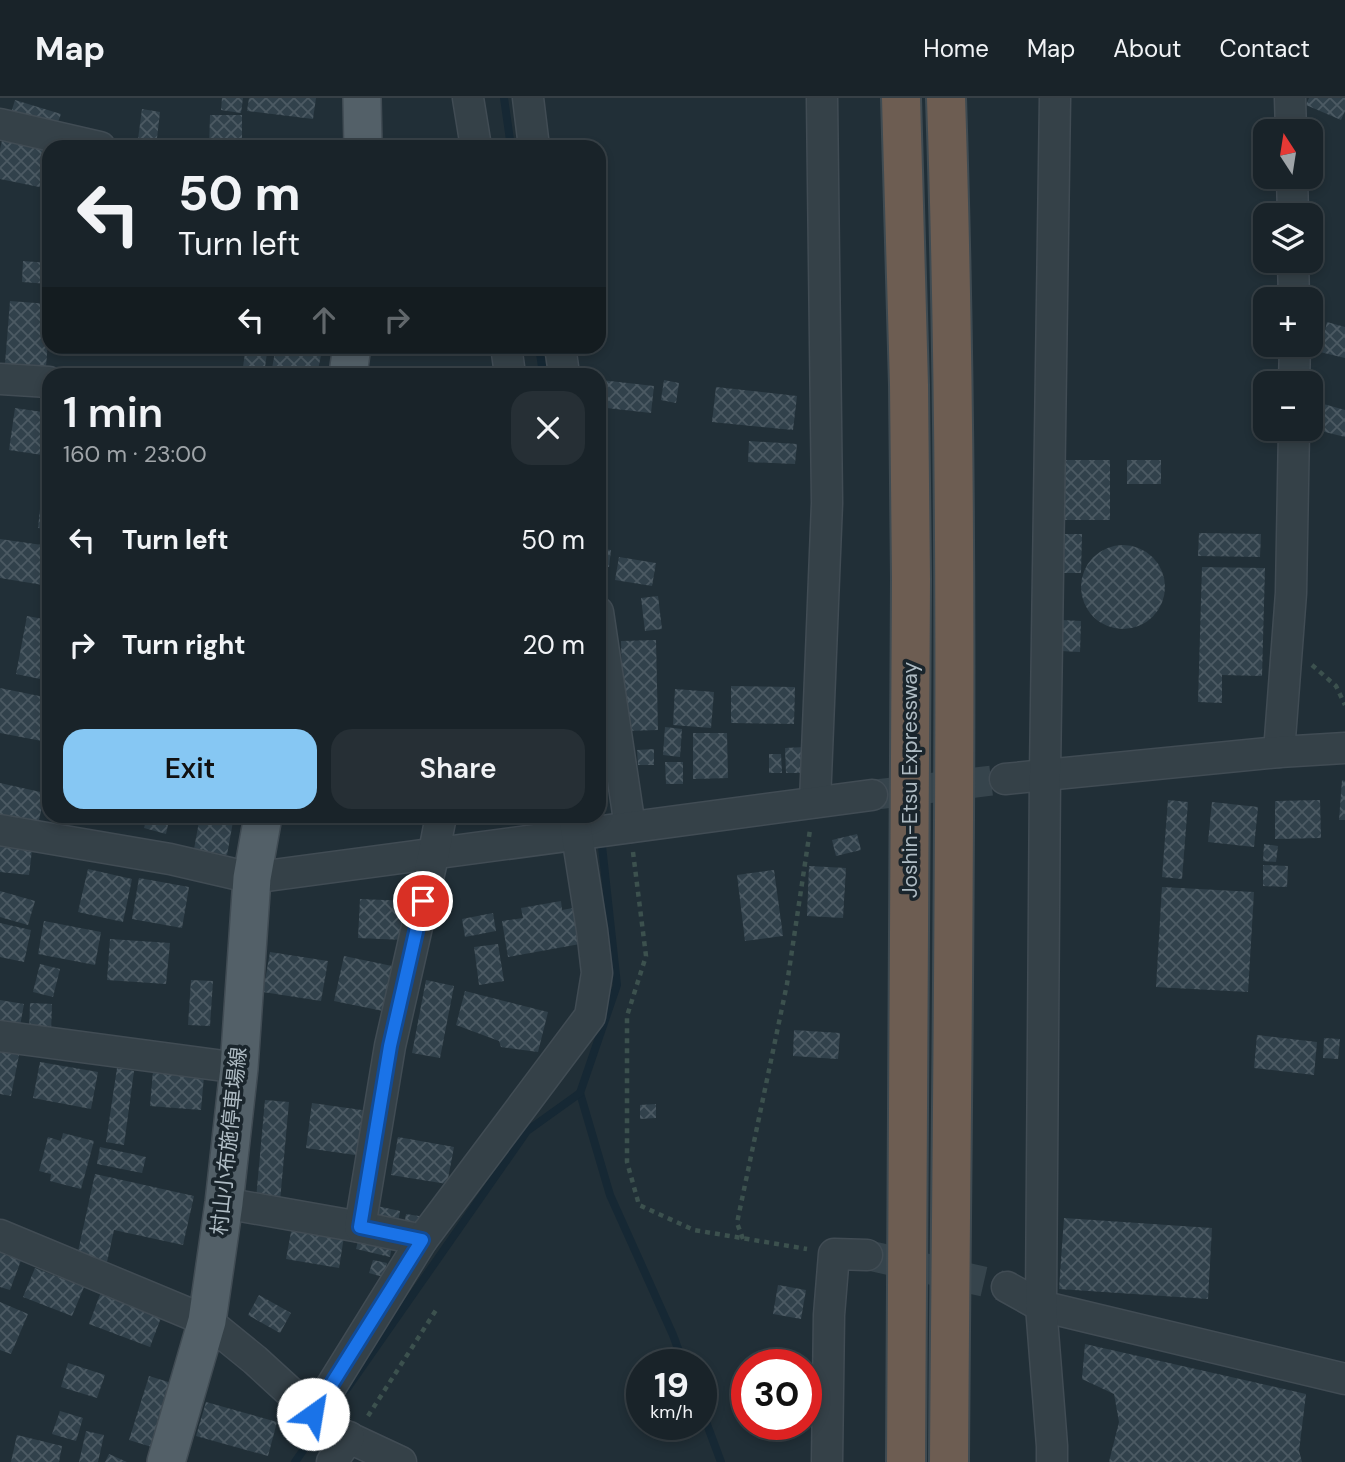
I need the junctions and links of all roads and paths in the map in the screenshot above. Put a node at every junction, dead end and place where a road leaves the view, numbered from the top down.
1 (362, 98) edge
2 (468, 98) edge
3 (528, 98) edge
4 (822, 98) edge
5 (901, 98) edge
6 (946, 98) edge
7 (1055, 98) edge
8 (1290, 98) edge
9 (1291, 119) edge
10 (0, 124) edge
11 (70, 140) edge
12 (363, 140) edge
13 (475, 140) edge
14 (533, 140) edge
15 (0, 379) edge
16 (42, 382) edge
17 (1294, 441) edge
18 (1288, 643) junction
19 (606, 666) edge
20 (1345, 705) edge
21 (1345, 748) edge
22 (1279, 752) junction
23 (1045, 774) junction
24 (1005, 779) tunnel mouth
25 (872, 795) tunnel mouth
26 (815, 802) junction
27 (262, 823) edge
28 (440, 823) edge
29 (630, 827) junction
30 (578, 828) edge
31 (0, 830) edge
32 (434, 852) junction
33 (252, 878) junction
34 (0, 1036) edge
35 (239, 1068) junction
36 (224, 1203) junction
37 (360, 1227) junction
38 (0, 1235) edge
39 (743, 1239) junction
40 (422, 1240) junction
41 (834, 1254) junction
42 (867, 1255) tunnel mouth
43 (1007, 1287) tunnel mouth
44 (1041, 1306) junction
45 (438, 1307) dead end
46 (207, 1321) junction
47 (1345, 1379) edge
48 (313, 1414) junction
49 (349, 1437) junction
50 (166, 1462) edge
51 (332, 1462) edge
52 (401, 1462) edge
53 (827, 1462) edge
54 (906, 1462) edge
55 (949, 1462) edge
56 (1052, 1462) edge

1 - 12 main road
2 - 13 street
3 - 14 street
4 - 26 street
5 - 54 highway, Joshin-Etsu Expressway
6 - 55 highway, Joshin-Etsu Expressway
7 - 23 street
8 - 9 street
10 - 11 street
15 - 16 street
17 - 18 street
18 - 20 path
18 - 22 street
19 - 29 street
21 - 22 street
22 - 23 street
23 - 24 street
23 - 44 street
25 - 26 street
26 - 29 street
26 - 39 path
27 - 33 main road, 村山小布施停車場線
28 - 32 street
29 - 30 street
29 - 39 path
30 - 32 street
30 - 40 street
31 - 33 street
32 - 33 street
32 - 37 street
33 - 35 main road, 村山小布施停車場線
34 - 35 street
35 - 36 main road, 村山小布施停車場線
36 - 37 street
36 - 46 main road, 村山小布施停車場線
37 - 40 street
38 - 46 street
39 - 41 path
40 - 48 street
41 - 42 street
41 - 53 street
43 - 44 street
44 - 47 street
44 - 56 street
45 - 49 path
46 - 48 street
46 - 50 main road, 村山小布施停車場線
48 - 49 street
49 - 51 street
49 - 52 street

